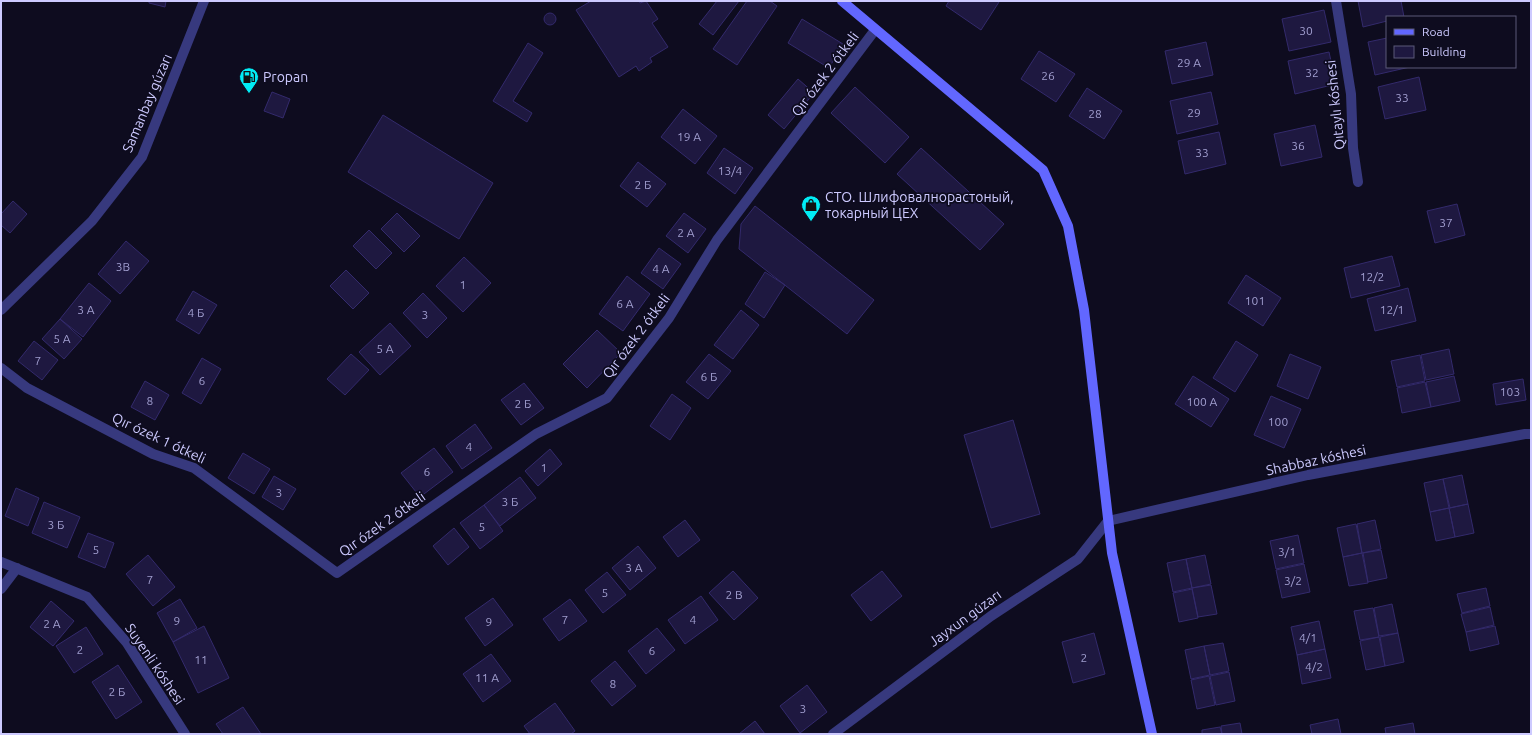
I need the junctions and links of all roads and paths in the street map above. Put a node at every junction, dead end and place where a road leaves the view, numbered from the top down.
1 (204, 1) edge
2 (842, 1) edge
3 (1336, 1) edge
4 (875, 30) junction
5 (1358, 182) dead end
6 (1, 310) edge
7 (1, 368) edge
8 (1531, 434) edge
9 (1108, 521) junction
10 (1, 562) edge
11 (17, 568) junction
12 (337, 573) joint
13 (1, 589) edge
14 (185, 734) edge
15 (833, 734) edge
16 (1152, 734) edge

1 - 6 street, Samanbay gúzarı
2 - 4 street
3 - 5 street, Qıtaylı kóshesi
4 - 9 street
4 - 12 street, Qır ózek 2 ótkeli
7 - 12 street, Qır ózek 1 ótkeli
8 - 9 street, Shabbaz kóshesi
9 - 15 street, Jayxun gúzarı
9 - 16 street
10 - 11 street, Suyenli kóshesi
11 - 13 street
11 - 14 street, Suyenli kóshesi

